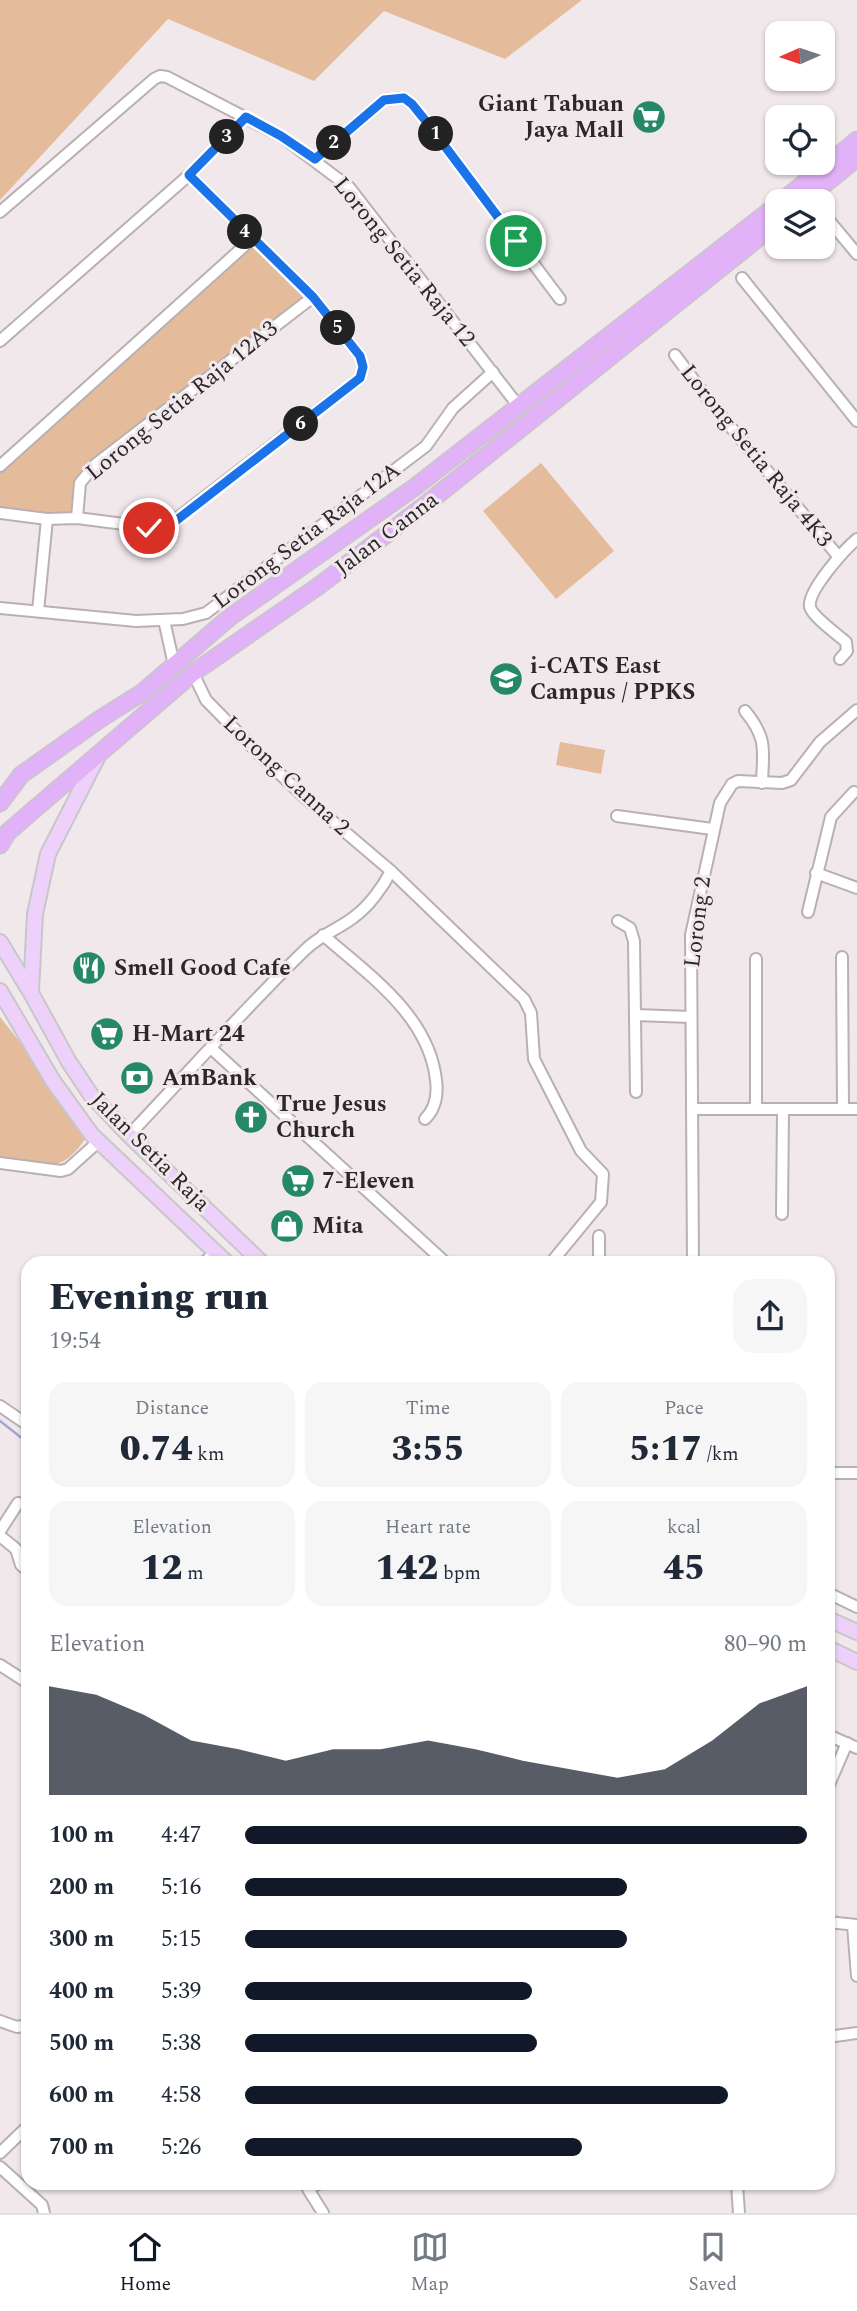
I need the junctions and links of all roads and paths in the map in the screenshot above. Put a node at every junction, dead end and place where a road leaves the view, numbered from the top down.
1 (246, 117) junction
2 (857, 140) edge
3 (857, 158) edge
4 (315, 159) junction
5 (189, 175) junction
6 (797, 189) edge
7 (822, 189) edge
8 (0, 212) edge
9 (765, 214) edge
10 (835, 228) edge
11 (765, 233) edge
12 (252, 239) junction
13 (857, 254) edge
14 (742, 278) dead end
15 (313, 297) junction
16 (560, 299) dead end
17 (0, 341) edge
18 (674, 355) dead end
19 (493, 372) junction
20 (520, 408) junction
21 (857, 421) edge
22 (0, 466) edge
23 (0, 513) edge
24 (77, 518) junction
25 (47, 519) junction
26 (857, 539) edge
27 (838, 556) junction
28 (0, 608) edge
29 (38, 611) junction
30 (164, 620) junction
31 (840, 659) dead end
32 (174, 665) junction
33 (193, 673) junction
34 (857, 710) edge
35 (745, 711) dead end
36 (100, 751) junction
37 (21, 775) junction
38 (762, 783) junction
39 (0, 789) edge
40 (854, 792) dead end
41 (0, 803) edge
42 (617, 816) dead end
43 (712, 829) junction
44 (0, 845) edge
45 (816, 873) junction
46 (395, 875) junction
47 (857, 888) edge
48 (808, 912) dead end
49 (618, 921) dead end
50 (323, 935) junction
51 (0, 942) edge
52 (842, 957) dead end
53 (756, 959) dead end
54 (0, 991) edge
55 (31, 993) junction
56 (5, 1004) edge
57 (635, 1015) junction
58 (691, 1017) junction
59 (212, 1049) junction
60 (636, 1093) dead end
61 (757, 1108) junction
62 (843, 1108) junction
63 (857, 1108) edge
64 (692, 1109) junction
65 (783, 1109) junction
66 (425, 1119) dead end
67 (129, 1135) junction
68 (98, 1142) junction
69 (0, 1163) edge
70 (191, 1194) junction
71 (782, 1214) dead end
72 (599, 1236) dead end
73 (215, 1252) junction
74 (211, 1256) edge
75 (219, 1256) edge
76 (256, 1256) edge
77 (438, 1256) edge
78 (557, 1256) edge
79 (599, 1256) edge
80 (693, 1256) edge
81 (0, 1406) edge
82 (21, 1420) edge
83 (835, 1474) edge
84 (857, 1474) edge
85 (18, 1503) dead end
86 (0, 1534) edge
87 (21, 1565) edge
88 (835, 1596) edge
89 (857, 1607) edge
90 (835, 1622) edge
91 (857, 1632) edge
92 (835, 1651) edge
93 (857, 1661) edge
94 (0, 1665) edge
95 (21, 1678) edge
96 (835, 1738) edge
97 (852, 1746) edge
98 (835, 1775) edge
99 (835, 1923) edge
100 (855, 1925) edge
101 (857, 1976) edge
102 (0, 2021) edge
103 (21, 2026) edge
104 (857, 2033) edge
105 (835, 2036) edge
106 (21, 2133) edge
107 (0, 2153) edge
108 (0, 2167) edge
109 (21, 2186) edge
110 (25, 2190) edge
111 (309, 2190) edge
112 (738, 2190) edge
113 (44, 2213) edge
114 (323, 2213) edge
115 (740, 2213) edge

1 - 4 street, Lorong Setia Raja 12
1 - 5 street
1 - 8 street, Lorong Setia Raja 12
2 - 6 highway
3 - 7 highway
4 - 16 street
4 - 19 street, Lorong Setia Raja 12
5 - 12 street
5 - 17 street
9 - 20 highway, Jalan Canna
10 - 13 street
11 - 33 highway, Jalan Canna
12 - 15 street
12 - 22 street
14 - 21 street
15 - 24 street, Lorong Setia Raja 12A3
15 - 24 street
18 - 27 street, Lorong Setia Raja 4K3
19 - 20 street, Lorong Setia Raja 12
19 - 30 street, Lorong Setia Raja 12A
20 - 32 highway, Jalan Canna
23 - 25 street
24 - 25 street
25 - 29 street
26 - 27 street
27 - 31 street
28 - 29 street, Lorong Setia Raja 12A
29 - 30 street, Lorong Setia Raja 12A
30 - 32 street
32 - 37 highway, Jalan Canna
33 - 36 highway, Jalan Canna
33 - 46 street, Lorong Canna 2
34 - 38 street, Lorong 2
35 - 38 street
36 - 44 highway, Jalan Canna
36 - 55 main road
37 - 39 highway
37 - 41 highway, Jalan Canna
38 - 43 street, Lorong 2
40 - 45 street
42 - 43 street
43 - 58 street, Lorong 2
45 - 47 street
45 - 48 street
46 - 50 street
46 - 78 street, Lorong Canna 2
49 - 57 street
50 - 59 street
50 - 66 street
51 - 55 main road, Jalan Setia Raja
52 - 62 street
53 - 61 street
54 - 56 main road, Jalan Setia Raja
55 - 67 main road, Jalan Setia Raja
56 - 68 main road, Jalan Setia Raja
57 - 58 street
57 - 60 street
58 - 64 street, Lorong 2
59 - 67 street
59 - 77 street
61 - 64 street
61 - 65 street
62 - 63 street
62 - 65 street
64 - 80 street, Lorong 2
65 - 71 street
67 - 70 main road, Jalan Setia Raja
68 - 69 street
68 - 73 main road, Jalan Setia Raja
70 - 73 main road
70 - 76 main road, Jalan Setia Raja
72 - 79 street
73 - 74 street
73 - 75 main road, Jalan Setia Raja
81 - 82 street
83 - 84 street
85 - 86 street
86 - 87 street
88 - 89 street
90 - 91 main road
92 - 93 main road
94 - 95 street
96 - 97 street
97 - 98 street
99 - 100 street
100 - 101 street
102 - 103 street
104 - 105 street
106 - 107 street
108 - 109 street
110 - 113 street
111 - 114 street
112 - 115 street

